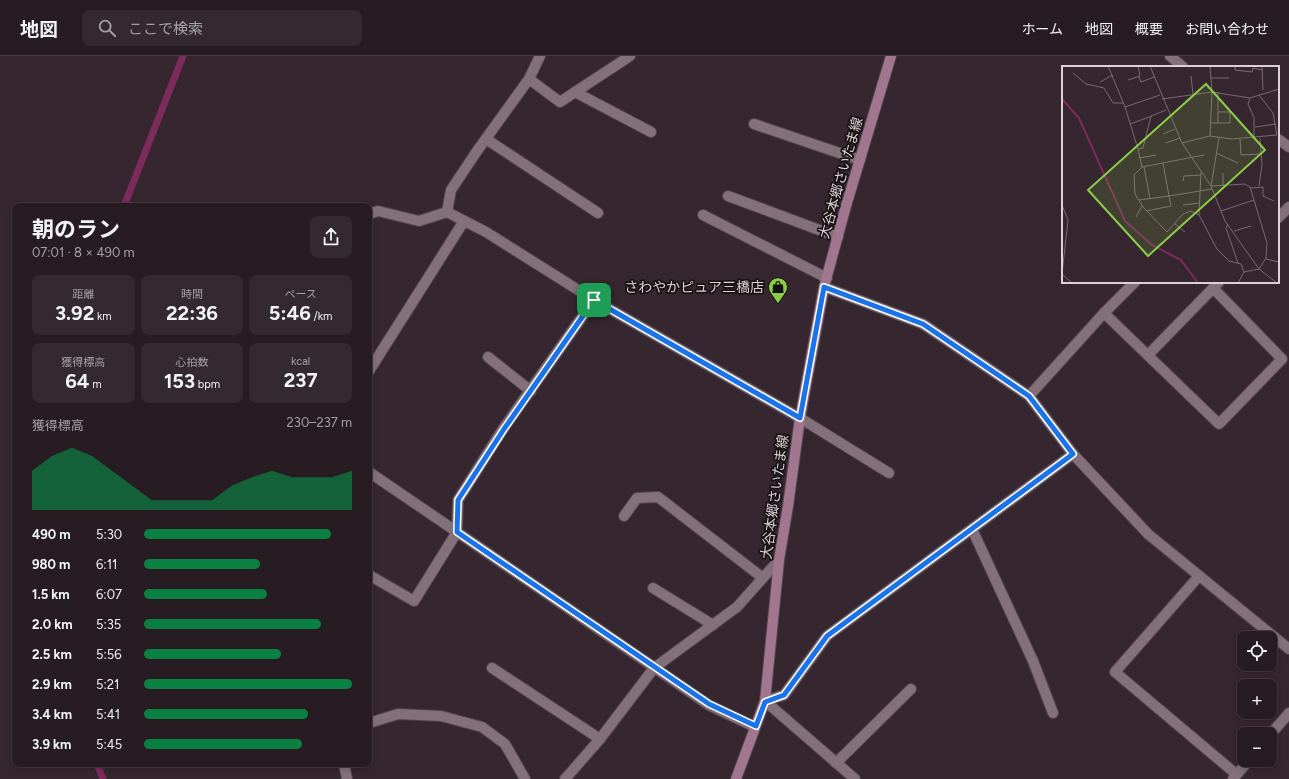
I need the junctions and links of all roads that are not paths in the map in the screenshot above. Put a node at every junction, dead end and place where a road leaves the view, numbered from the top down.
1 (540, 56) edge
2 (630, 56) edge
3 (892, 56) edge
4 (1170, 56) edge
5 (1182, 66) edge
6 (529, 80) junction
7 (575, 92) junction
8 (754, 124) dead end
9 (651, 132) dead end
10 (486, 138) junction
11 (860, 160) junction
12 (728, 196) dead end
13 (1289, 207) edge
14 (447, 212) junction
15 (372, 213) edge
16 (598, 213) dead end
17 (702, 216) dead end
18 (1279, 217) edge
19 (464, 221) junction
20 (838, 237) junction
21 (825, 282) junction
22 (1133, 283) edge
23 (1216, 285) edge
24 (594, 300) junction
25 (1104, 313) junction
26 (1148, 355) junction
27 (488, 357) dead end
28 (372, 366) edge
29 (531, 391) junction
30 (1029, 396) junction
31 (800, 418) junction
32 (1073, 454) junction
33 (889, 473) dead end
34 (372, 474) edge
35 (624, 516) dead end
36 (972, 530) junction
37 (457, 532) junction
38 (780, 560) junction
39 (1199, 576) junction
40 (372, 577) edge
41 (763, 578) junction
42 (653, 588) dead end
43 (713, 625) junction
44 (1289, 649) edge
45 (492, 668) dead end
46 (654, 668) junction
47 (911, 690) dead end
48 (765, 702) junction
49 (1053, 713) dead end
50 (1289, 713) edge
51 (372, 722) edge
52 (756, 726) junction
53 (1277, 727) edge
54 (600, 740) junction
55 (836, 762) junction
56 (345, 767) edge
57 (1243, 767) edge
58 (1235, 777) edge
59 (347, 779) edge
60 (525, 779) edge
61 (565, 779) edge
62 (736, 779) edge
63 (855, 779) edge

1 - 6 street
2 - 7 street
3 - 11 main road, 大谷本郷さいたま線
4 - 5 street
6 - 7 street
6 - 10 street
7 - 9 street
8 - 11 street
10 - 14 street
10 - 16 street
11 - 20 main road, 大谷本郷さいたま線
12 - 20 street
13 - 18 street
14 - 15 street
14 - 19 street
17 - 21 street
19 - 24 street
19 - 28 street
20 - 21 main road, 大谷本郷さいたま線
21 - 30 street
21 - 31 main road, 大谷本郷さいたま線
22 - 25 street
23 - 26 street
23 - 26 street
24 - 29 street
24 - 31 street
25 - 26 street
25 - 30 street
27 - 29 street
29 - 37 street
30 - 32 street
31 - 33 street
31 - 38 main road, 大谷本郷さいたま線
32 - 36 street
32 - 39 street
34 - 37 street
35 - 41 street
36 - 48 street
36 - 49 street
37 - 40 street
37 - 46 street
38 - 41 street
38 - 48 main road, 大谷本郷さいたま線
39 - 44 street
39 - 58 street
41 - 43 street
42 - 43 street
43 - 46 street
45 - 54 street
46 - 52 street
46 - 54 street
47 - 55 street
48 - 52 main road, 大谷本郷さいたま線
48 - 55 street
50 - 53 street
51 - 60 street
52 - 62 main road, 大谷本郷さいたま線
54 - 61 street
55 - 63 street
56 - 59 street
57 - 58 street

